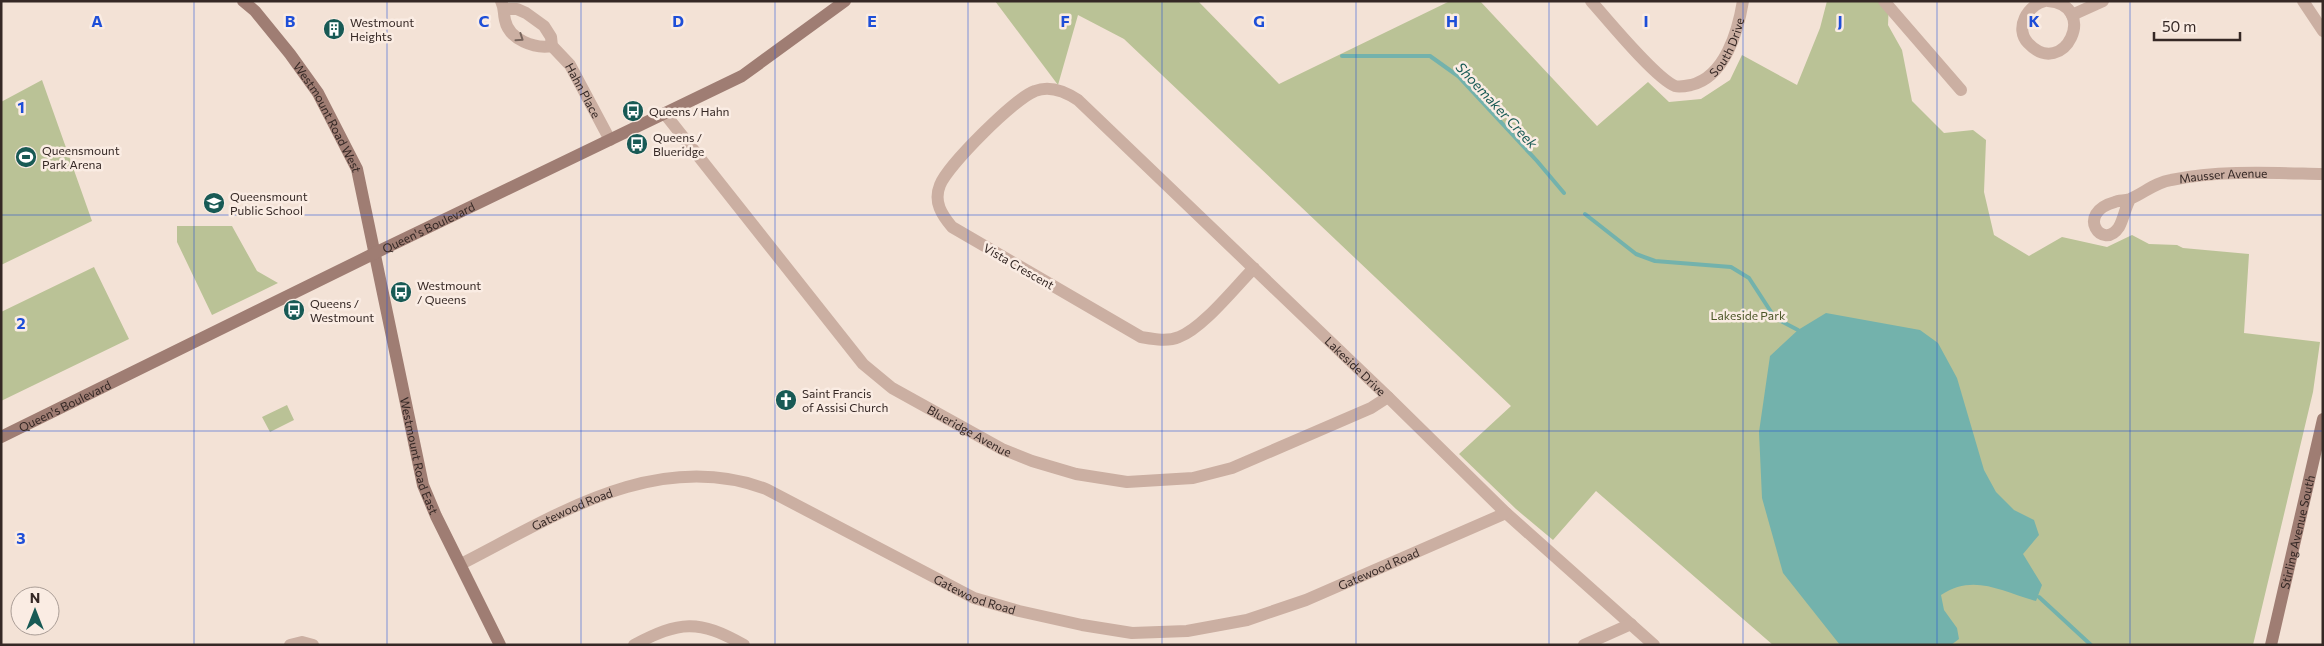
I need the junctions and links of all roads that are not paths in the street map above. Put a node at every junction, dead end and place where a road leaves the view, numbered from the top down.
1 (243, 1) edge
2 (845, 1) edge
3 (1591, 1) edge
4 (1743, 1) edge
5 (1884, 1) edge
6 (2047, 1) edge
7 (2103, 1) edge
8 (2303, 1) edge
9 (503, 5) edge
10 (2072, 15) junction
11 (2323, 31) edge
12 (552, 46) junction
13 (1057, 90) joint
14 (1961, 90) dead end
15 (665, 114) junction
16 (610, 140) junction
17 (2323, 174) edge
18 (2130, 199) dead end
19 (374, 253) junction
20 (1254, 268) junction
21 (1388, 397) junction
22 (2323, 419) edge
23 (1, 437) edge
24 (1506, 513) junction
25 (461, 564) junction
26 (1631, 624) junction
27 (290, 645) edge
28 (312, 645) edge
29 (500, 645) edge
30 (634, 645) edge
31 (744, 645) edge
32 (1584, 645) edge
33 (1654, 645) edge
34 (2271, 645) edge

1 - 19 street, Westmount Road West
2 - 15 street, Queen's Boulevard
3 - 4 street, South Drive
5 - 14 street
6 - 10 street
6 - 10 street
7 - 10 street
8 - 11 street
9 - 12 street, Hahn Place
9 -> 12 street, Hahn Place
12 - 16 street, Hahn Place
13 - 20 street, Lakeside Drive
13 - 20 street, Vista Crescent
15 - 16 street, Queen's Boulevard
15 - 21 street, Blueridge Avenue
16 - 19 street, Queen's Boulevard
17 - 18 street, Mausser Avenue
19 - 23 street, Queen's Boulevard
19 - 25 street, Westmount Road East
20 - 21 street, Lakeside Drive
21 - 24 street, Lakeside Drive
22 - 34 street, Stirling Avenue South
24 - 25 street, Gatewood Road
24 - 26 street, Lakeside Drive
25 - 29 street, Westmount Road East
26 - 32 street
26 - 33 street, Lakeside Drive
27 - 28 street
30 - 31 street

